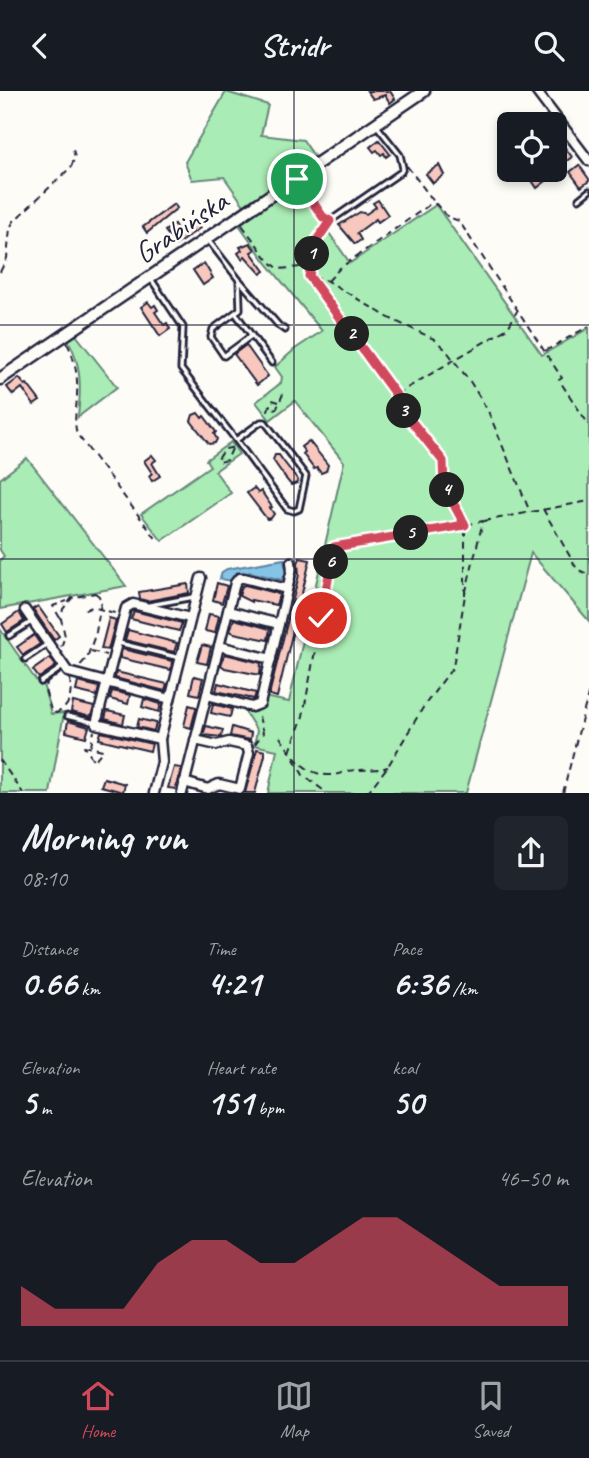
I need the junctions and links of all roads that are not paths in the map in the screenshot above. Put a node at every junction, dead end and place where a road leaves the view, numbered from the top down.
1 (424, 91) edge
2 (536, 91) edge
3 (552, 112) edge
4 (376, 124) junction
5 (567, 132) edge
6 (589, 161) edge
7 (297, 179) junction
8 (589, 191) edge
9 (579, 198) dead end
10 (207, 239) junction
11 (150, 277) junction
12 (239, 280) junction
13 (236, 314) junction
14 (285, 330) dead end
15 (251, 336) junction
16 (271, 363) dead end
17 (0, 379) edge
18 (236, 443) junction
19 (291, 562) dead end
20 (201, 578) dead end
21 (287, 589) junction
22 (196, 597) junction
23 (172, 602) junction
24 (142, 606) junction
25 (25, 610) dead end
26 (228, 611) junction
27 (171, 614) junction
28 (190, 618) junction
29 (32, 620) junction
30 (279, 624) junction
31 (9, 636) dead end
32 (48, 643) junction
33 (117, 643) junction
34 (219, 646) junction
35 (25, 659) dead end
36 (180, 659) junction
37 (271, 659) junction
38 (64, 666) junction
39 (41, 682) dead end
40 (107, 683) junction
41 (206, 695) junction
42 (170, 699) junction
43 (67, 716) dead end
44 (96, 723) junction
45 (160, 739) junction
46 (195, 740) junction
47 (184, 782) junction
48 (154, 793) edge
49 (181, 793) edge

1 - 4 street, Grabińska
2 - 3 street
4 - 7 street, Grabińska
4 - 7 lane
5 - 6 street
7 - 10 street, Grabińska
8 - 9 lane
10 - 11 street, Grabińska
10 - 12 lane
11 - 17 street, Grabińska
11 - 18 lane
12 - 13 lane
12 - 14 lane
13 - 15 lane
13 - 15 lane
15 - 16 lane
18 - 18 lane
19 - 21 street
20 - 22 street
21 - 26 street
21 - 30 street
22 - 23 lane
22 - 28 street
23 - 24 lane
23 - 27 lane
24 - 27 street
24 - 33 street
25 - 29 street
26 - 30 street
26 - 34 street
27 - 28 street
28 - 36 street
29 - 31 lane
29 - 32 street
30 - 37 street
32 - 35 lane
32 - 38 street
33 - 36 lane
33 - 40 street
34 - 37 street
34 - 41 street
36 - 42 street
37 - 41 street
38 - 39 lane
38 - 40 street
40 - 42 street
40 - 44 street
41 - 46 street
42 - 45 street
43 - 44 lane
44 - 45 street
45 - 48 street
46 - 47 street
46 - 47 street
47 - 49 street

